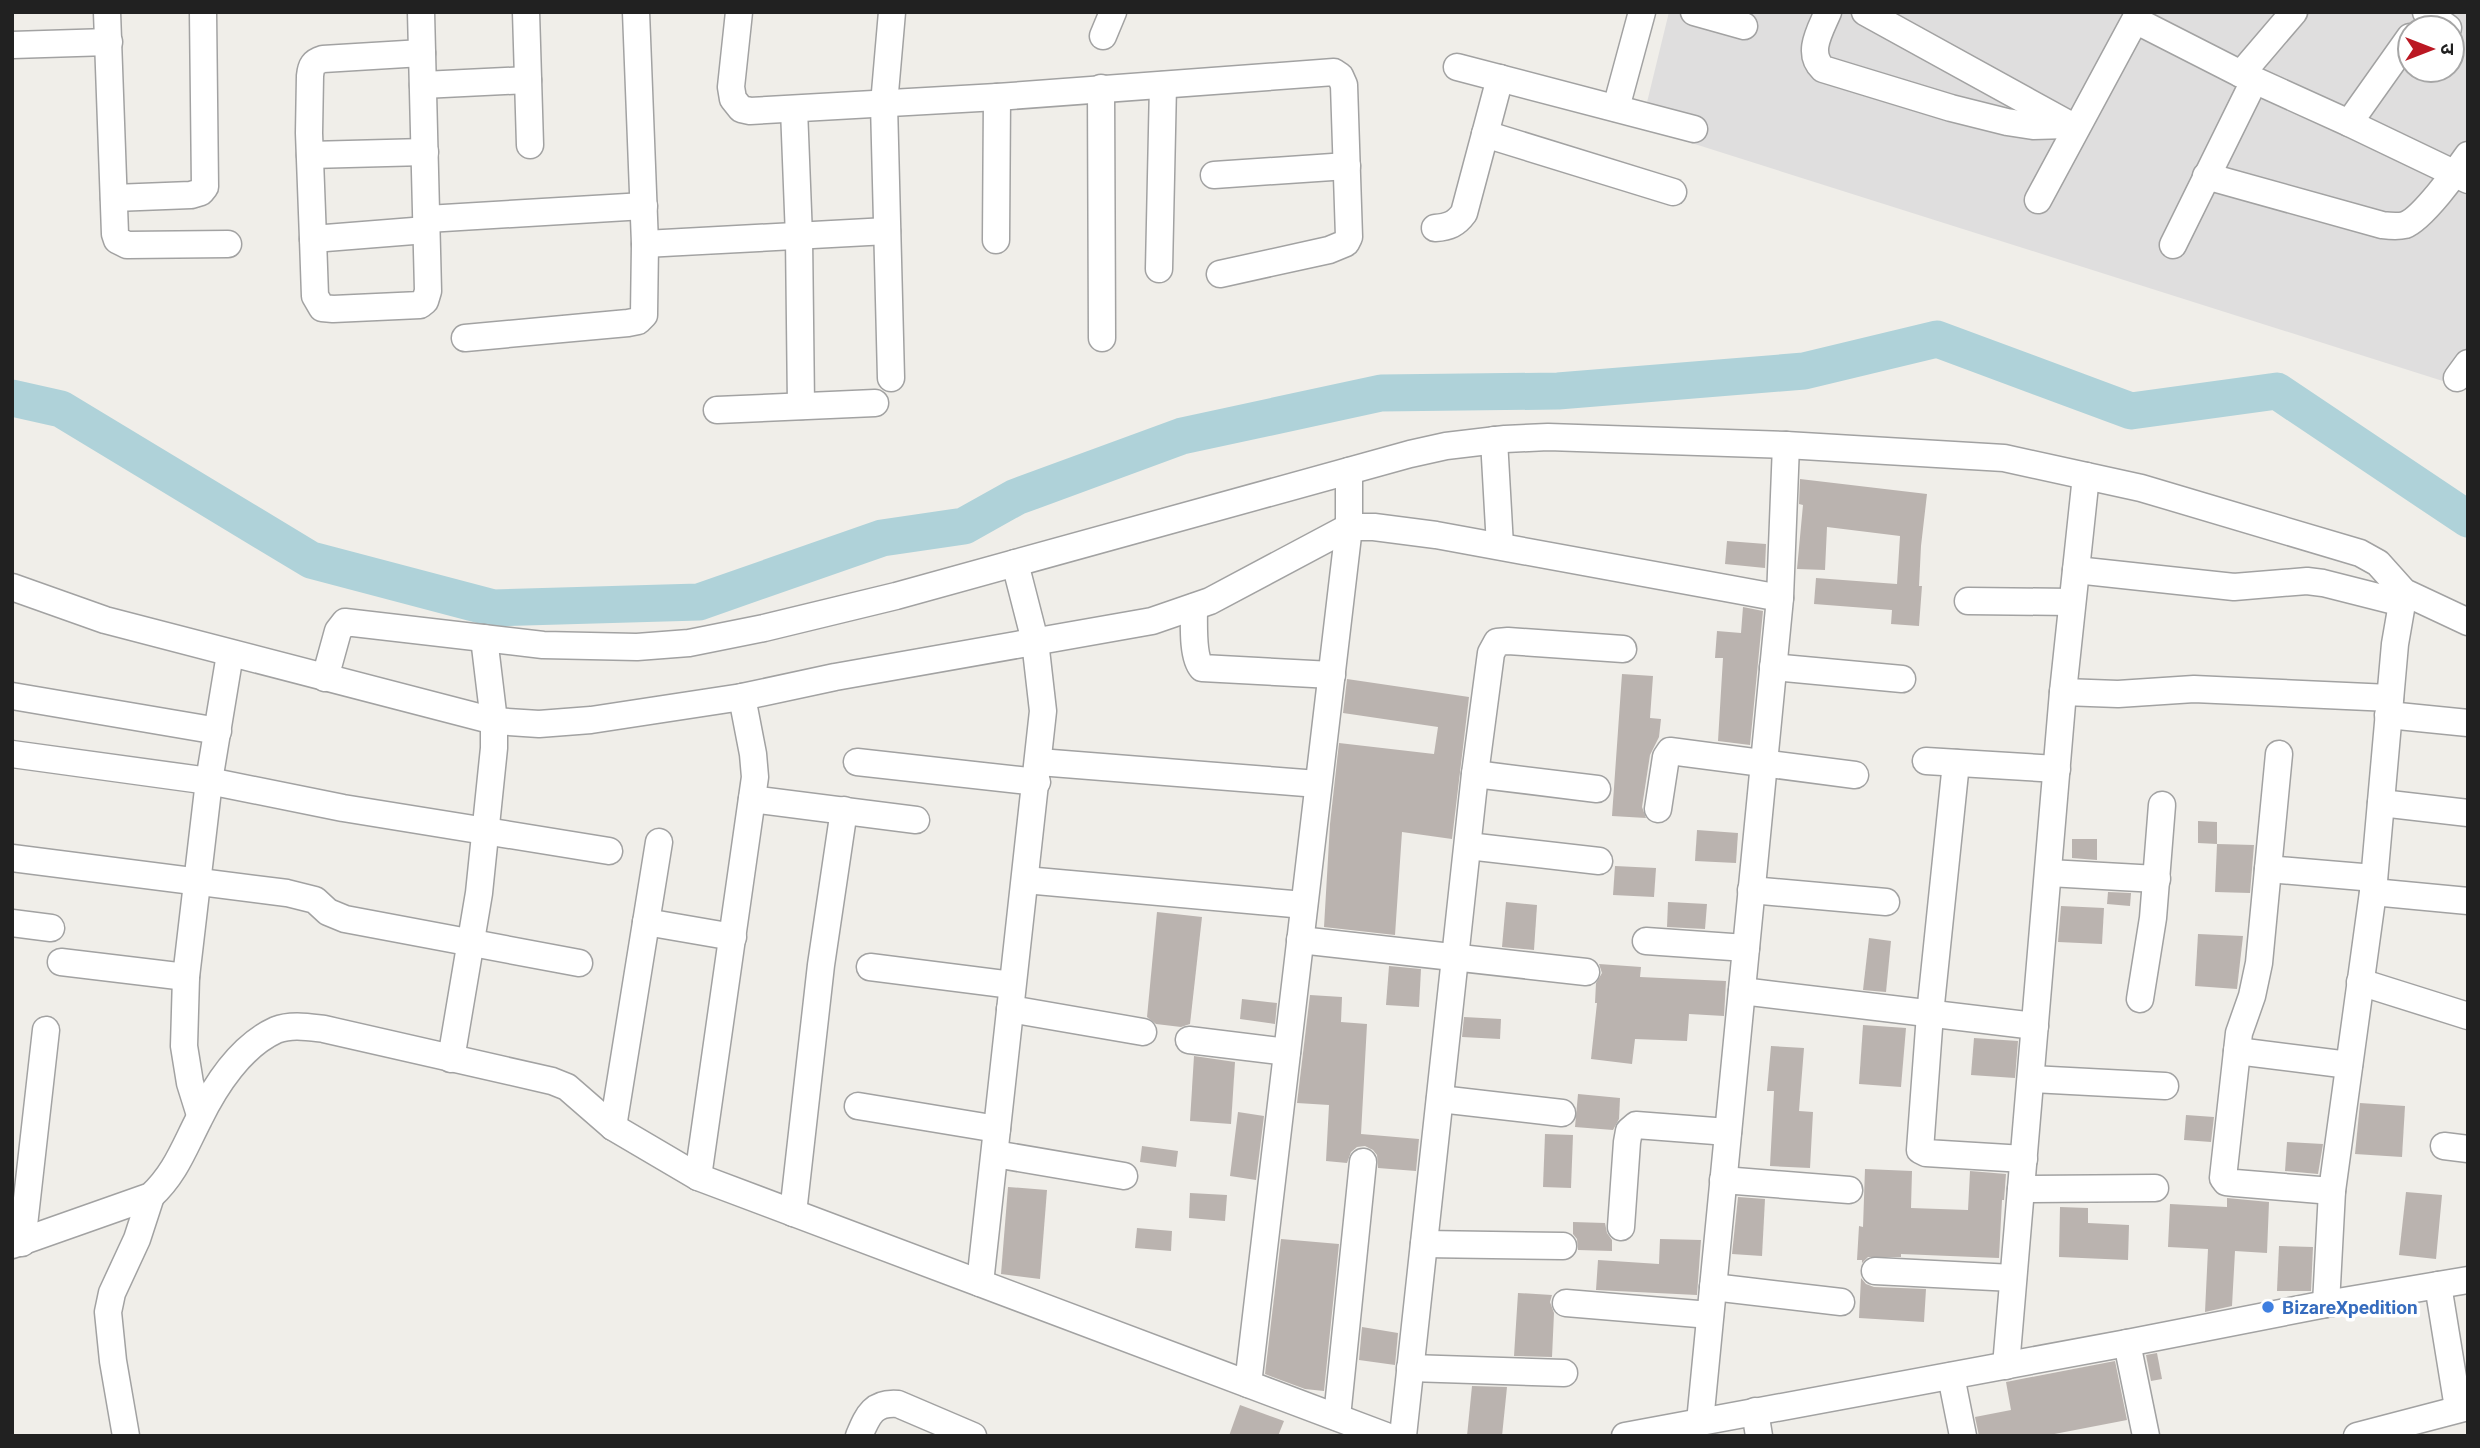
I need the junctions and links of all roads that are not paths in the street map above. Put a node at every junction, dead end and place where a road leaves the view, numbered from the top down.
1 (107, 12) edge
2 (203, 12) edge
3 (421, 12) edge
4 (526, 12) edge
5 (636, 12) edge
6 (739, 12) edge
7 (892, 12) edge
8 (1642, 12) edge
9 (1694, 12) edge
10 (1828, 12) edge
11 (1866, 12) edge
12 (2294, 12) edge
13 (2128, 16) edge
14 (1744, 26) dead end
15 (109, 42) junction
16 (12, 45) edge
17 (422, 53) junction
18 (2396, 57) edge
19 (1457, 67) dead end
20 (2247, 77) junction
21 (1500, 78) junction
22 (528, 80) junction
23 (423, 85) junction
24 (1163, 85) junction
25 (1101, 88) junction
26 (997, 97) junction
27 (884, 104) junction
28 (1616, 108) junction
29 (794, 109) junction
30 (2349, 123) junction
31 (2073, 126) junction
32 (1694, 129) dead end
33 (1485, 134) junction
34 (530, 145) dead end
35 (425, 152) junction
36 (310, 155) junction
37 (1347, 166) junction
38 (2463, 170) edge
39 (1214, 175) dead end
40 (2206, 176) junction
41 (1673, 192) dead end
42 (114, 198) junction
43 (2038, 200) dead end
44 (644, 206) junction
45 (426, 224) junction
46 (1435, 228) dead end
47 (887, 231) junction
48 (799, 237) junction
49 (313, 239) junction
50 (996, 240) dead end
51 (228, 244) dead end
52 (645, 244) junction
53 (2173, 245) dead end
54 (1159, 269) dead end
55 (1220, 274) dead end
56 (466, 338) dead end
57 (1102, 338) dead end
58 (891, 378) dead end
59 (875, 403) dead end
60 (801, 406) junction
61 (717, 410) dead end
62 (1494, 440) junction
63 (1786, 444) junction
64 (1349, 471) junction
65 (2086, 475) junction
66 (1349, 527) junction
67 (1500, 546) junction
68 (1015, 563) junction
69 (2076, 570) junction
70 (12, 587) edge
71 (1780, 598) junction
72 (2402, 598) junction
73 (1968, 601) dead end
74 (2072, 602) junction
75 (1194, 607) junction
76 (2468, 622) edge
77 (484, 638) junction
78 (1035, 641) junction
79 (1623, 649) dead end
80 (230, 654) junction
81 (1773, 667) junction
82 (1332, 675) junction
83 (325, 678) junction
84 (1902, 679) dead end
85 (2063, 692) junction
86 (12, 696) edge
87 (742, 697) junction
88 (2389, 706) junction
89 (494, 721) junction
90 (2468, 723) edge
91 (218, 732) junction
92 (12, 754) edge
93 (2279, 754) dead end
94 (1926, 761) dead end
95 (858, 762) dead end
96 (1956, 763) junction
97 (1763, 764) junction
98 (2057, 769) junction
99 (1038, 772) junction
100 (1475, 774) junction
101 (1855, 775) dead end
102 (209, 781) junction
103 (1318, 784) junction
104 (1597, 789) dead end
105 (752, 799) junction
106 (2381, 803) junction
107 (2162, 805) dead end
108 (1658, 808) dead end
109 (844, 810) junction
110 (2468, 813) edge
111 (916, 820) dead end
112 (486, 831) junction
113 (659, 842) dead end
114 (1468, 846) junction
115 (609, 851) dead end
116 (12, 858) edge
117 (1599, 861) dead end
118 (2268, 869) junction
119 (2049, 873) junction
120 (2157, 879) junction
121 (1026, 880) junction
122 (197, 881) junction
123 (2373, 885) junction
124 (1751, 890) junction
125 (2468, 901) edge
126 (1886, 902) dead end
127 (1304, 905) junction
128 (646, 922) junction
129 (12, 923) edge
130 (51, 928) dead end
131 (733, 937) junction
132 (1300, 940) junction
133 (1646, 941) dead end
134 (471, 943) junction
135 (1745, 948) junction
136 (1455, 956) junction
137 (61, 962) dead end
138 (579, 963) dead end
139 (870, 967) dead end
140 (1586, 972) dead end
141 (186, 977) junction
142 (2360, 982) junction
143 (1741, 991) junction
144 (1011, 997) junction
145 (2140, 999) dead end
146 (1930, 1014) junction
147 (2468, 1016) edge
148 (2035, 1027) junction
149 (46, 1030) dead end
150 (1143, 1032) dead end
151 (1189, 1040) dead end
152 (2236, 1051) junction
153 (1287, 1052) junction
154 (451, 1059) junction
155 (2349, 1065) junction
156 (2031, 1079) junction
157 (2165, 1086) dead end
158 (1440, 1099) junction
159 (858, 1106) dead end
160 (1562, 1113) dead end
161 (201, 1115) junction
162 (613, 1127) junction
163 (1728, 1132) junction
164 (996, 1141) junction
165 (2024, 1159) junction
166 (1363, 1162) dead end
167 (1124, 1176) dead end
168 (698, 1177) junction
169 (1723, 1180) junction
170 (2155, 1188) dead end
171 (2021, 1189) junction
172 (1850, 1190) dead end
173 (2332, 1191) junction
174 (150, 1196) junction
175 (793, 1213) junction
176 (1621, 1227) dead end
177 (17, 1244) edge
178 (1424, 1244) junction
179 (1563, 1246) dead end
180 (1875, 1271) dead end
181 (2014, 1278) junction
182 (2468, 1280) edge
183 (979, 1283) junction
184 (2438, 1285) junction
185 (1713, 1287) junction
186 (1841, 1302) dead end
187 (1566, 1303) dead end
188 (2326, 1304) junction
189 (1710, 1314) junction
190 (2127, 1343) junction
191 (2006, 1366) junction
192 (1410, 1368) junction
193 (1564, 1373) dead end
194 (1951, 1376) junction
195 (1248, 1384) junction
196 (2463, 1407) edge
197 (1337, 1417) junction
198 (1700, 1422) junction
199 (1757, 1424) edge
200 (126, 1436) edge
201 (859, 1436) edge
202 (973, 1436) edge
203 (1386, 1436) edge
204 (1403, 1436) edge
205 (1625, 1436) edge
206 (1963, 1436) edge
207 (2146, 1436) edge
208 (2357, 1436) edge

1 - 15 street
2 - 42 street
3 - 17 street
4 - 22 street
5 - 44 street
6 - 29 street
7 - 27 street
8 - 28 street
9 - 14 street
10 - 31 street
11 - 31 street
12 - 20 street
13 - 20 street
13 - 31 street
15 - 16 street
15 - 42 street
17 - 23 street
17 - 36 street
18 - 30 street
19 - 21 street
20 - 30 street
20 - 40 street
21 - 28 street
21 - 33 street
22 - 23 street
22 - 34 street
23 - 35 street
24 - 25 street
24 - 37 street
24 - 54 street
25 - 26 street
25 - 57 street
26 - 27 street
26 - 50 street
27 - 29 street
27 - 47 street
28 - 32 street
29 - 48 street
30 - 38 street
31 - 43 street
33 - 41 street
33 - 46 street
35 - 36 street
35 - 45 street
36 - 49 street
37 - 39 street
37 - 55 street
38 - 40 street
40 - 53 street
42 - 51 street
44 - 45 street
44 - 52 street
45 - 49 street
45 - 49 street
47 - 48 street
47 - 58 street
48 - 52 street
48 - 60 street
52 - 56 street
59 - 60 street
60 - 61 street
62 - 63 street
62 - 64 street
62 - 67 street
63 - 65 street
63 - 71 street
64 - 66 street
64 - 68 street
65 - 69 street
65 - 72 street
66 - 67 street
66 - 75 street
66 - 82 street
67 - 71 street
68 - 77 street
68 - 78 street
69 - 72 street
69 - 74 street
70 - 80 street
71 - 81 street
72 - 76 street
72 - 88 street
73 - 74 street
74 - 85 street
75 - 78 street
75 - 82 street
77 - 83 street
77 - 89 street
78 - 87 street
78 - 99 street
79 - 100 street
80 - 83 street
80 - 91 street
81 - 84 street
81 - 97 street
82 - 103 street
83 - 89 street
85 - 88 street
85 - 98 street
86 - 91 street
87 - 89 street
87 - 105 street
88 - 90 street
88 - 106 street
89 - 112 street
91 - 102 street
92 - 102 street
93 - 118 street
94 - 96 street
95 - 99 street
96 - 98 street
96 - 146 street
97 - 101 street
97 - 108 street
97 - 124 street
98 - 119 street
99 - 103 street
99 - 121 street
100 - 104 street
100 - 114 street
102 - 112 street
102 - 122 street
103 - 127 street
105 - 109 street
105 - 131 street
106 - 110 street
106 - 123 street
107 - 120 street
109 - 111 street
109 - 175 street
112 - 115 street
112 - 134 street
113 - 128 street
114 - 117 street
114 - 136 street
116 - 122 street
118 - 123 street
118 - 152 street
119 - 120 street
119 - 148 street
120 - 145 street
121 - 127 street
121 - 144 street
122 - 134 street
122 - 141 street
123 - 125 street
123 - 142 street
124 - 126 street
124 - 135 street
127 - 132 street
128 - 131 street
128 - 162 street
129 - 130 street
131 - 168 street
132 - 136 street
132 - 153 street
133 - 135 street
134 - 138 street
134 - 154 street
135 - 143 street
136 - 140 street
136 - 158 street
137 - 141 street
139 - 144 street
141 - 161 street
142 - 147 street
142 - 155 street
143 - 146 street
143 - 163 street
144 - 150 street
144 - 164 street
146 - 148 street
146 - 165 street
148 - 156 street
149 - 177 street
151 - 153 street
152 - 155 street
152 - 173 street
153 - 195 street
154 - 161 street
154 - 162 street
155 - 173 street
156 - 157 street
156 - 165 street
158 - 160 street
158 - 178 street
159 - 164 street
161 - 174 street
162 - 168 street
163 - 169 street
163 - 176 street
164 - 167 street
164 - 183 street
165 - 171 street
166 - 197 street
168 - 175 street
169 - 172 street
169 - 185 street
170 - 171 street
171 - 181 street
173 - 188 street
174 - 177 street
174 - 200 street
175 - 183 street
178 - 179 street
178 - 192 street
180 - 181 street
181 - 191 street
182 - 184 street
183 - 195 street
184 - 188 street
184 - 196 street
185 - 186 street
185 - 189 street
187 - 189 street
188 - 190 street
189 - 198 street
190 - 191 street
190 - 207 street
191 - 194 street
192 - 193 street
192 - 204 street
194 - 199 street
194 - 206 street
195 - 197 street
196 - 208 street
197 - 203 street
198 - 199 street
198 - 205 street
201 - 202 street

